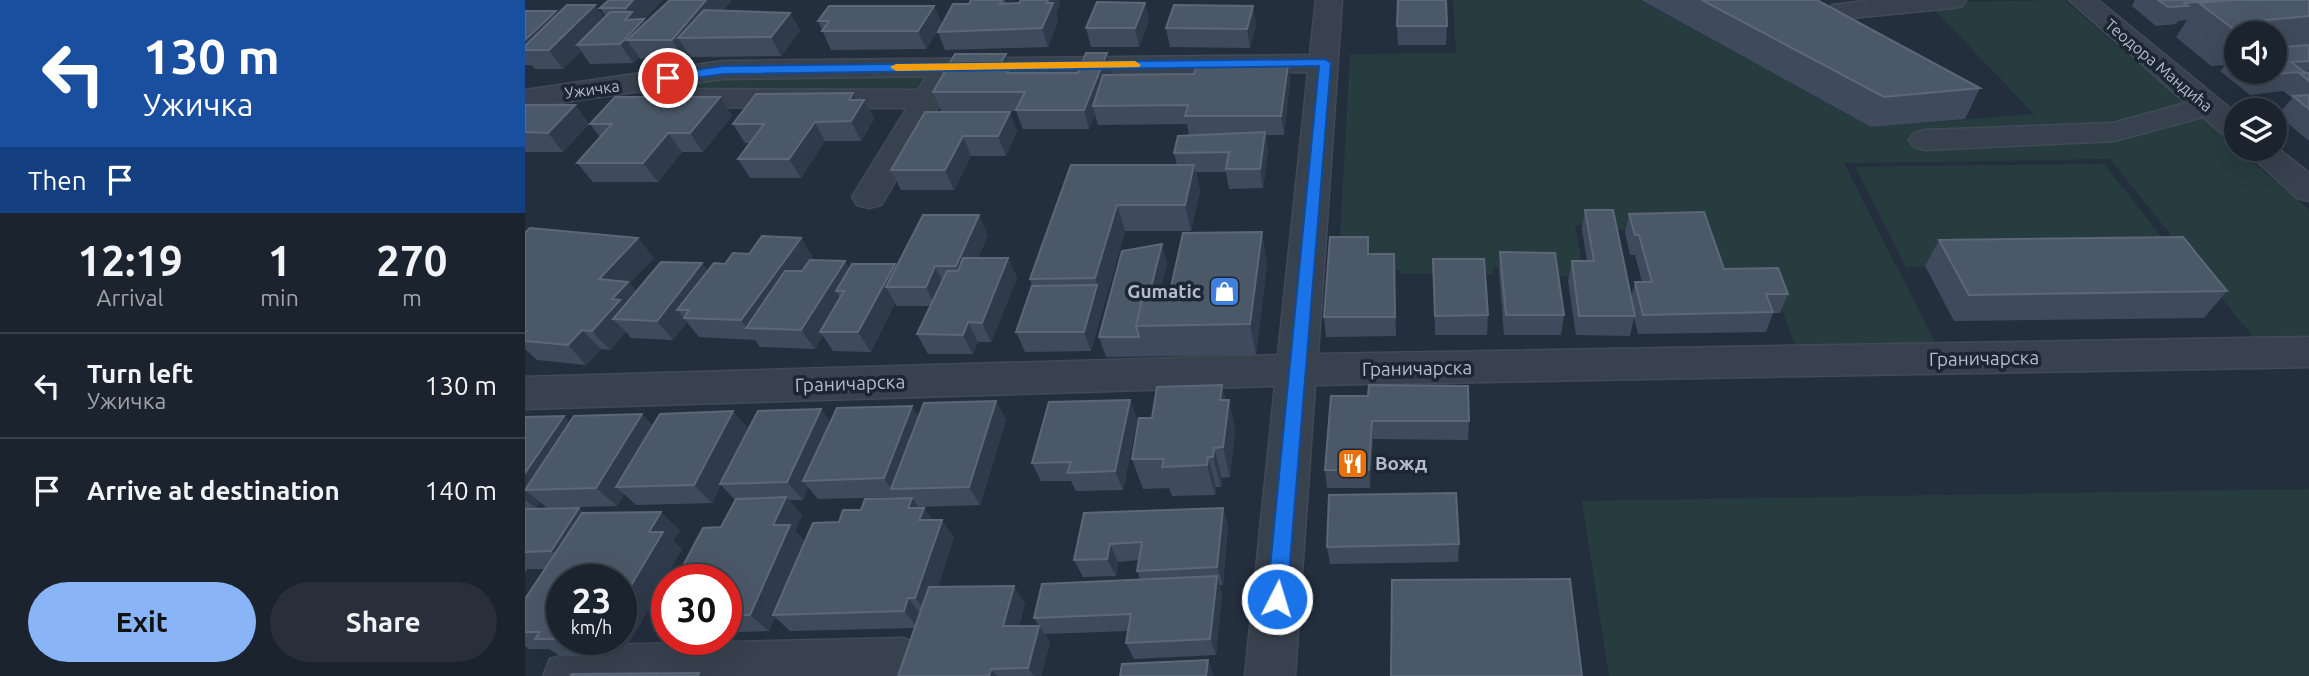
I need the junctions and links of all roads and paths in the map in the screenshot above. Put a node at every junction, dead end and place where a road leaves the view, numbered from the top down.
1 (1329, 0) edge
2 (1954, 0) edge
3 (2082, 0) edge
4 (1842, 11) edge
5 (1325, 63) junction
6 (946, 67) junction
7 (528, 98) edge
8 (927, 99) junction
9 (2208, 106) junction
10 (2224, 119) edge
11 (1925, 140) dead end
12 (2274, 161) edge
13 (2309, 190) edge
14 (869, 197) dead end
15 (2309, 352) edge
16 (1298, 370) junction
17 (525, 393) edge
18 (903, 662) edge
19 (568, 676) edge
20 (1270, 676) edge

1 - 5 street
2 - 4 street
3 - 9 street, Теодора Мандића
5 - 6 street, Ужичка
5 - 16 street
6 - 7 street, Ужичка
6 - 8 street
7 - 8 street, Ужичка
8 - 14 street
9 - 10 street, Теодора Мандића
9 - 11 street
12 - 13 street
15 - 16 street, Граничарска
16 - 17 street, Граничарска
16 - 20 street
18 - 19 street

